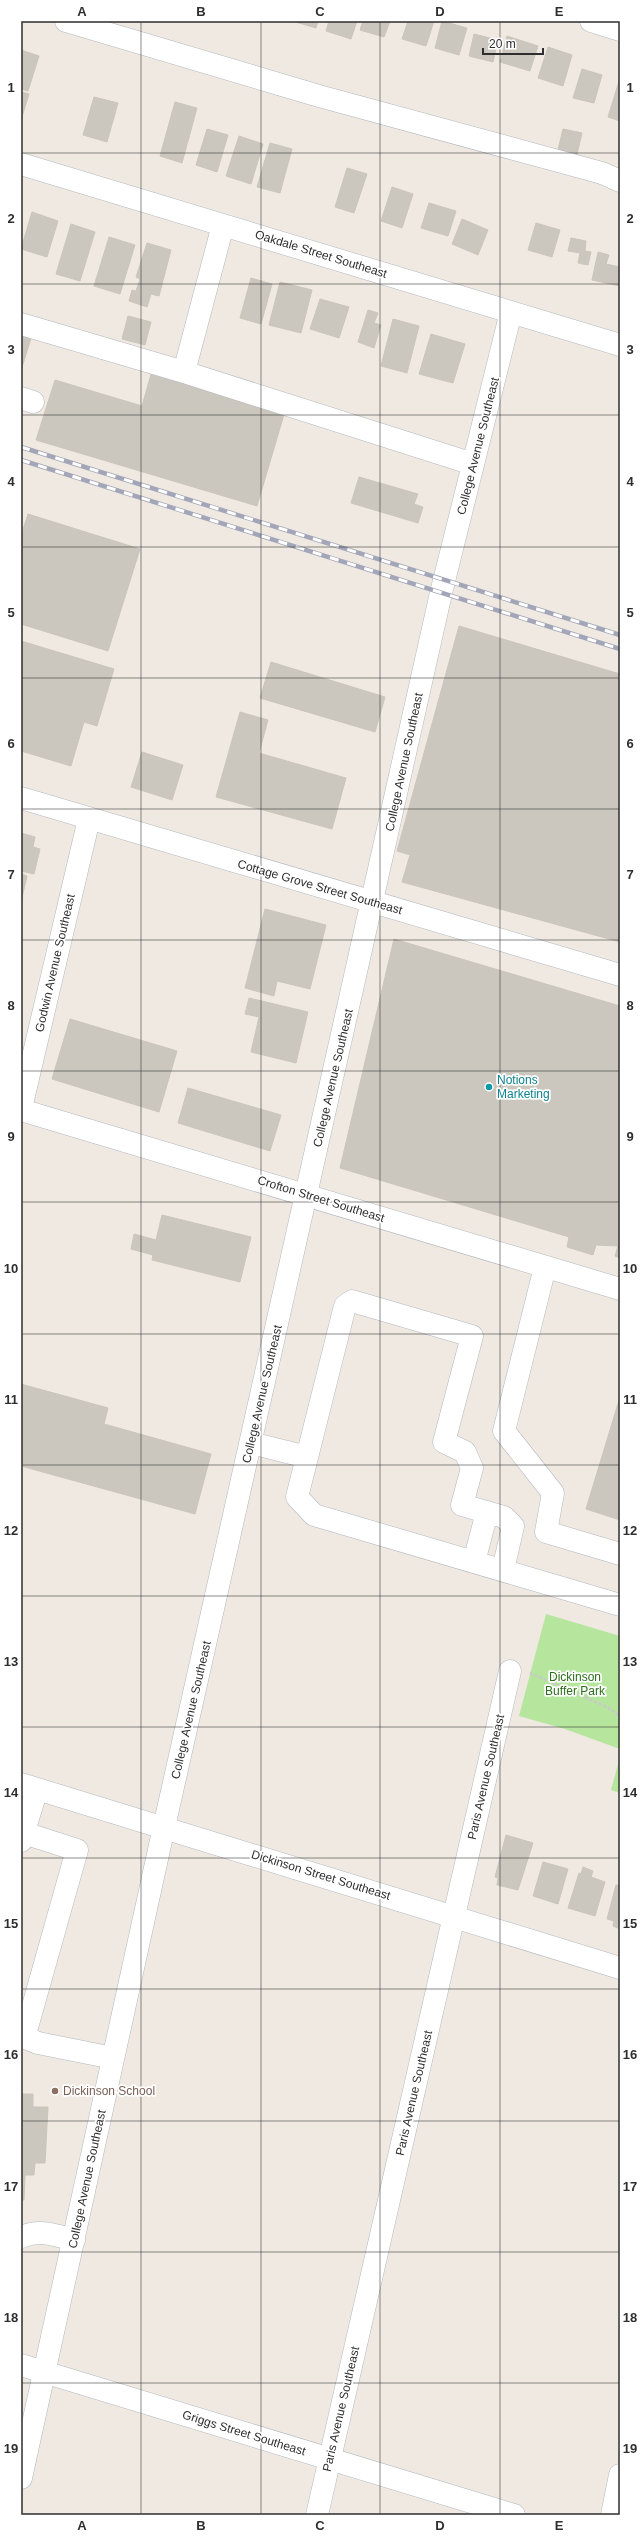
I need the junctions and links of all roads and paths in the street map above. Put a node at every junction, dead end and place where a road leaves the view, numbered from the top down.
1 (66, 21) edge
2 (591, 21) edge
3 (620, 30) edge
4 (21, 164) edge
5 (620, 181) edge
6 (223, 225) junction
7 (511, 312) junction
8 (21, 324) edge
9 (620, 345) edge
10 (184, 372) junction
11 (473, 464) junction
12 (21, 798) edge
13 (89, 818) junction
14 (373, 902) junction
15 (620, 975) edge
16 (21, 1109) edge
17 (307, 1195) junction
18 (546, 1267) junction
19 (620, 1289) edge
20 (251, 1443) junction
21 (307, 1457) junction
22 (487, 1512) junction
23 (620, 1554) edge
24 (474, 1562) junction
25 (503, 1570) junction
26 (620, 1604) edge
27 (510, 1671) joint
28 (620, 1716) edge
29 (29, 1787) edge
30 (164, 1827) junction
31 (22, 1837) edge
32 (455, 1916) junction
33 (620, 1968) edge
34 (23, 2037) edge
35 (113, 2058) junction
36 (21, 2237) edge
37 (74, 2240) junction
38 (21, 2365) edge
39 (44, 2372) junction
40 (329, 2459) junction
41 (620, 2475) edge
42 (21, 2478) edge
43 (317, 2515) edge
44 (514, 2515) edge
45 (612, 2515) edge

1 - 5 street
2 - 3 street
4 - 6 street, Oakdale Street Southeast
6 - 7 street, Oakdale Street Southeast
6 - 10 street
7 - 9 street, Oakdale Street Southeast
7 - 11 street, College Avenue Southeast
8 - 10 street
10 - 11 street
11 - 14 street, College Avenue Southeast
12 - 13 street, Cottage Grove Street Southeast
13 - 14 street, Cottage Grove Street Southeast
13 - 16 street, Godwin Avenue Southeast
14 - 15 street, Cottage Grove Street Southeast
14 - 17 street, College Avenue Southeast
16 - 17 street, Crofton Street Southeast
17 - 18 street, Crofton Street Southeast
17 - 20 street, College Avenue Southeast
18 - 19 street, Crofton Street Southeast
18 - 23 street
20 - 21 street
20 - 30 street, College Avenue Southeast
21 - 22 street
21 - 24 street
22 - 24 street
22 - 25 street
24 - 25 street
25 - 26 street
27 - 28 path
27 - 32 street, Paris Avenue Southeast
29 - 30 street, Dickinson Street Southeast
29 - 31 street
30 - 32 street, Dickinson Street Southeast
30 - 35 street, College Avenue Southeast
31 - 34 street
32 - 33 street, Dickinson Street Southeast
32 - 40 street, Paris Avenue Southeast
34 - 35 street
35 - 37 street, College Avenue Southeast
36 - 37 street
37 - 39 street, College Avenue Southeast
38 - 39 street, Griggs Street Southeast
39 - 40 street, Griggs Street Southeast
39 - 42 street, College Avenue Southeast
40 - 43 street, Paris Avenue Southeast
40 - 44 street, Griggs Street Southeast
41 - 45 street

